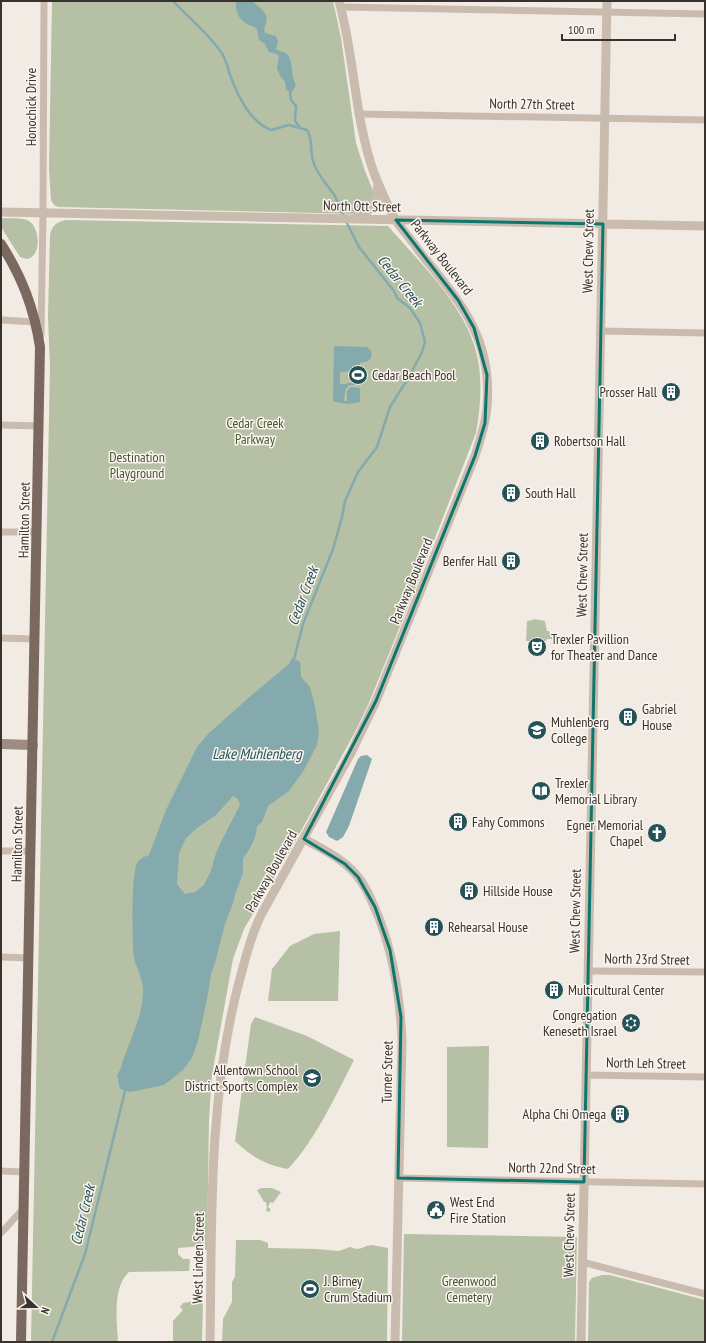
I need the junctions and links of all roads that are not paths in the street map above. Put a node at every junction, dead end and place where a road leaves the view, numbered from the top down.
1 (44, 1) edge
2 (607, 1) edge
3 (340, 4) edge
4 (607, 12) junction
5 (705, 14) edge
6 (358, 114) junction
7 (605, 118) junction
8 (705, 120) edge
9 (378, 183) junction
10 (1, 212) edge
11 (43, 213) junction
12 (352, 219) junction
13 (396, 220) junction
14 (603, 224) junction
15 (705, 226) edge
16 (1, 244) edge
17 (1, 320) edge
18 (36, 322) junction
19 (601, 331) junction
20 (705, 333) edge
21 (40, 347) junction
22 (1, 425) edge
23 (39, 426) junction
24 (1, 532) edge
25 (37, 532) junction
26 (1, 638) edge
27 (35, 639) junction
28 (1, 744) edge
29 (33, 745) junction
30 (304, 839) junction
31 (1, 851) edge
32 (31, 851) junction
33 (1, 957) edge
34 (29, 958) junction
35 (588, 971) junction
36 (705, 972) edge
37 (586, 1075) junction
38 (705, 1077) edge
39 (1, 1171) edge
40 (25, 1172) junction
41 (213, 1175) joint
42 (398, 1178) junction
43 (584, 1182) junction
44 (705, 1184) edge
45 (25, 1208) junction
46 (1, 1232) edge
47 (582, 1262) junction
48 (705, 1294) edge
49 (21, 1342) edge
50 (210, 1342) edge
51 (396, 1342) edge
52 (581, 1342) edge

1 - 11 street, Honochick Drive
2 - 4 street, West Chew Street
3 - 4 street
3 - 6 street, Parkway Boulevard
4 - 5 street
4 - 7 street, West Chew Street
6 - 7 street, North 27th Street
6 - 9 street, Parkway Boulevard
7 - 8 street, North 27th Street
7 - 14 street, West Chew Street
9 - 12 street
9 - 13 street, Parkway Boulevard
10 - 11 street, North Ott Street
11 - 12 street, North Ott Street
11 - 21 street, Hamilton Street
12 - 13 street, North Ott Street
13 - 14 street, North Ott Street
13 - 30 street, Parkway Boulevard
14 - 15 street, North Ott Street
14 - 19 street, West Chew Street
16 - 18 main road, Hamilton Street
17 - 18 street
18 - 21 main road, Hamilton Street
19 - 20 street
19 - 35 street, West Chew Street
21 - 23 main road, Hamilton Street
22 - 23 street
23 - 25 main road, Hamilton Street
24 - 25 street
25 - 27 main road, Hamilton Street
26 - 27 street
27 - 29 main road, Hamilton Street
28 - 29 main road
29 - 32 main road, Hamilton Street
30 - 41 street, Parkway Boulevard
30 - 42 street, Turner Street
31 - 32 street
32 - 34 main road, Hamilton Street
33 - 34 street
34 - 40 main road, Hamilton Street
35 - 36 street, North 23rd Street
35 - 37 street, West Chew Street
37 - 38 street, North Leh Street
37 - 43 street, West Chew Street
39 - 40 street
40 - 45 main road, Hamilton Street
41 - 50 street, West Linden Street
42 - 43 street, North 22nd Street
42 - 51 street, Turner Street
43 - 44 street, North 22nd Street
43 - 47 street, West Chew Street
45 - 46 street
45 - 49 main road, Hamilton Street
47 - 48 street
47 - 52 street, West Chew Street

